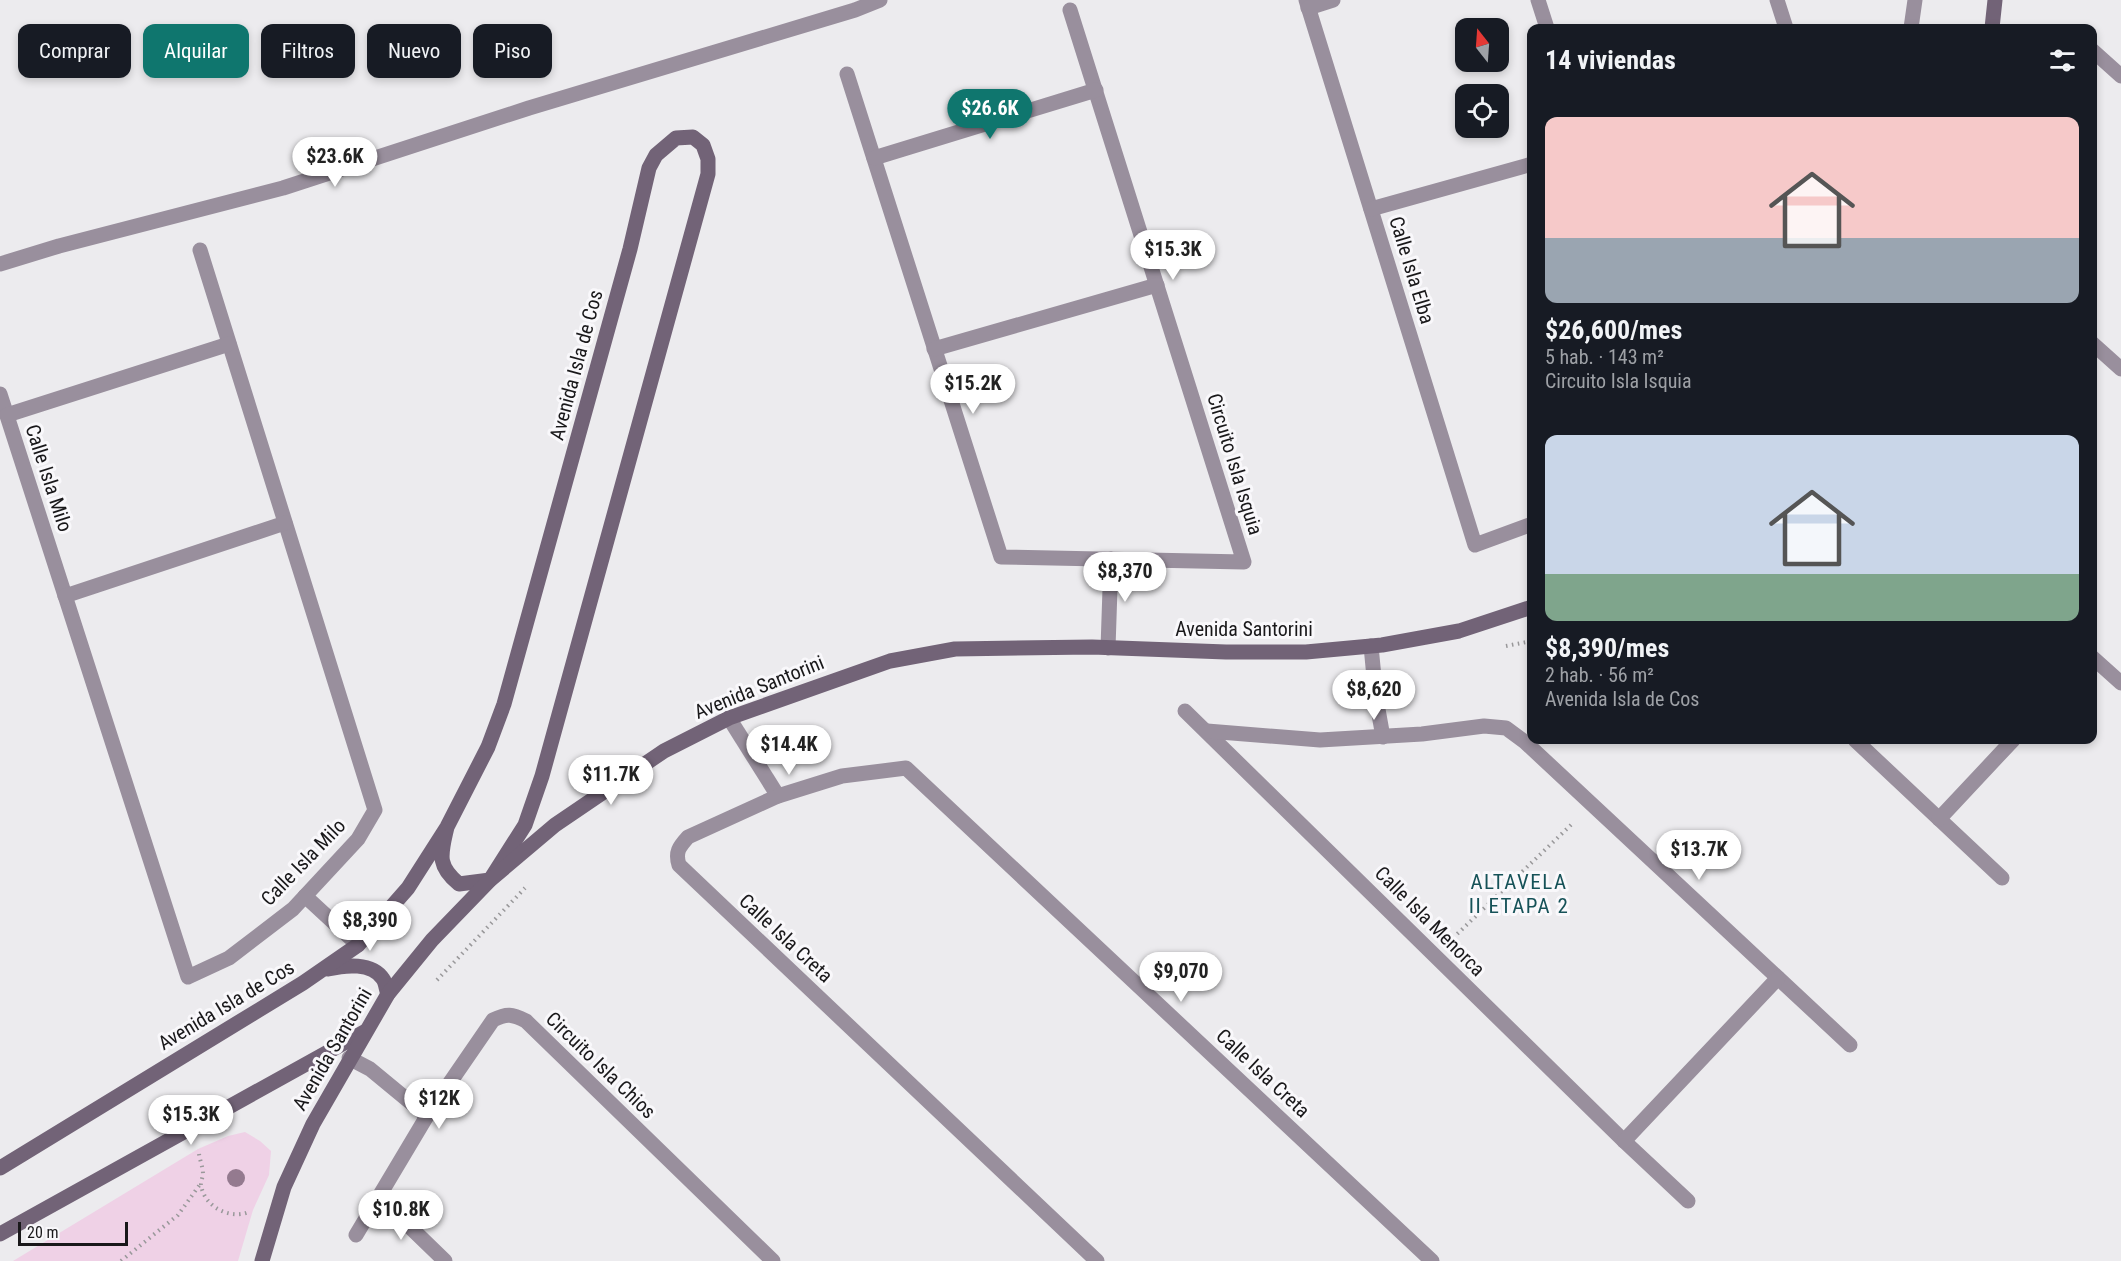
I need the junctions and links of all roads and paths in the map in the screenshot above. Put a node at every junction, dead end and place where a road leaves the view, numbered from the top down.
1 (880, 0) edge
2 (1333, 0) edge
3 (1538, 0) edge
4 (1777, 0) edge
5 (1915, 0) edge
6 (1995, 0) edge
7 (1307, 4) edge
8 (853, 5) edge
9 (1070, 10) dead end
10 (1546, 24) edge
11 (1785, 24) edge
12 (1912, 24) edge
13 (1992, 24) edge
14 (2097, 54) edge
15 (847, 74) dead end
16 (2121, 75) edge
17 (1096, 90) junction
18 (874, 158) junction
19 (1527, 165) edge
20 (1371, 209) junction
21 (200, 250) dead end
22 (0, 264) edge
23 (1157, 285) junction
24 (230, 344) junction
25 (2097, 348) edge
26 (934, 349) junction
27 (2121, 369) edge
28 (0, 394) edge
29 (7, 415) junction
30 (285, 523) junction
31 (1527, 526) edge
32 (1111, 559) junction
33 (65, 596) junction
34 (1527, 609) edge
35 (1527, 642) edge
36 (1371, 646) junction
37 (1500, 647) dead end
38 (1108, 648) junction
39 (2097, 661) edge
40 (2121, 683) edge
41 (1185, 711) dead end
42 (729, 718) junction
43 (1207, 731) junction
44 (1383, 737) junction
45 (1527, 744) edge
46 (1527, 744) edge
47 (1860, 744) edge
48 (2009, 744) edge
49 (778, 796) junction
50 (1592, 804) junction
51 (1939, 819) junction
52 (447, 827) junction
53 (2001, 878) dead end
54 (489, 880) junction
55 (526, 887) dead end
56 (305, 896) junction
57 (358, 945) junction
58 (1435, 955) junction
59 (321, 971) junction
60 (1778, 978) junction
61 (432, 985) dead end
62 (388, 994) junction
63 (366, 1031) junction
64 (1850, 1045) dead end
65 (349, 1058) junction
66 (427, 1116) junction
67 (1624, 1142) junction
68 (198, 1149) dead end
69 (0, 1168) edge
70 (201, 1183) junction
71 (380, 1198) junction
72 (1689, 1201) dead end
73 (253, 1210) dead end
74 (0, 1234) edge
75 (357, 1235) dead end
76 (121, 1261) edge
77 (262, 1261) edge
78 (445, 1261) edge
79 (773, 1261) edge
80 (1097, 1261) edge
81 (1432, 1261) edge

1 - 8 street
2 - 7 street, Calle Isla Elba
3 - 10 street
4 - 11 street
5 - 12 street
6 - 13 street
7 - 20 street, Calle Isla Elba
8 - 22 street
9 - 17 street, Circuito Isla Isquia
14 - 16 street
15 - 18 street, Circuito Isla Isquia
17 - 18 street
17 - 23 street, Circuito Isla Isquia
18 - 26 street, Circuito Isla Isquia
19 - 20 street
20 - 31 street, Calle Isla Elba
21 - 24 street, Calle Isla Milo
23 - 26 street
23 - 32 street, Circuito Isla Isquia
24 - 29 street, Calle Isla Milo
24 - 30 street, Calle Isla Milo
25 - 27 street
26 - 32 street, Circuito Isla Isquia
28 - 29 street, Calle Isla Milo
29 - 33 street, Calle Isla Milo
30 - 33 street
30 - 56 street, Calle Isla Milo
32 - 38 street
33 - 56 street, Calle Isla Milo
34 - 36 street, Avenida Santorini
35 - 37 path
36 - 38 street, Avenida Santorini
36 - 44 street
38 - 42 street, Avenida Santorini
39 - 40 street
41 - 43 street, Calle Isla Menorca
42 - 49 street
42 - 54 street, Avenida Santorini
43 - 44 street
43 - 58 street, Calle Isla Menorca
44 - 46 street
45 - 50 street
47 - 51 street
48 - 51 street
49 - 80 street, Calle Isla Creta
49 - 81 street, Calle Isla Creta
50 - 58 path
50 - 60 street
51 - 53 street
52 - 54 street
52 - 54 street, Avenida Isla de Cos
52 - 57 street, Avenida Isla de Cos
54 - 62 street, Avenida Santorini
55 - 61 path
56 - 57 street
57 - 59 street, Avenida Isla de Cos
58 - 67 street, Calle Isla Menorca
59 - 62 street
59 - 69 street, Avenida Isla de Cos
60 - 64 street
60 - 67 street
62 - 63 street, Avenida Santorini
63 - 65 street, Avenida Santorini
63 - 74 street
65 - 66 street
65 - 77 street, Avenida Santorini
66 - 71 street, Circuito Isla Chios
66 - 79 street, Circuito Isla Chios
67 - 72 street, Calle Isla Menorca
68 - 70 path
70 - 73 path
70 - 76 path
71 - 75 street, Circuito Isla Chios
71 - 78 street

